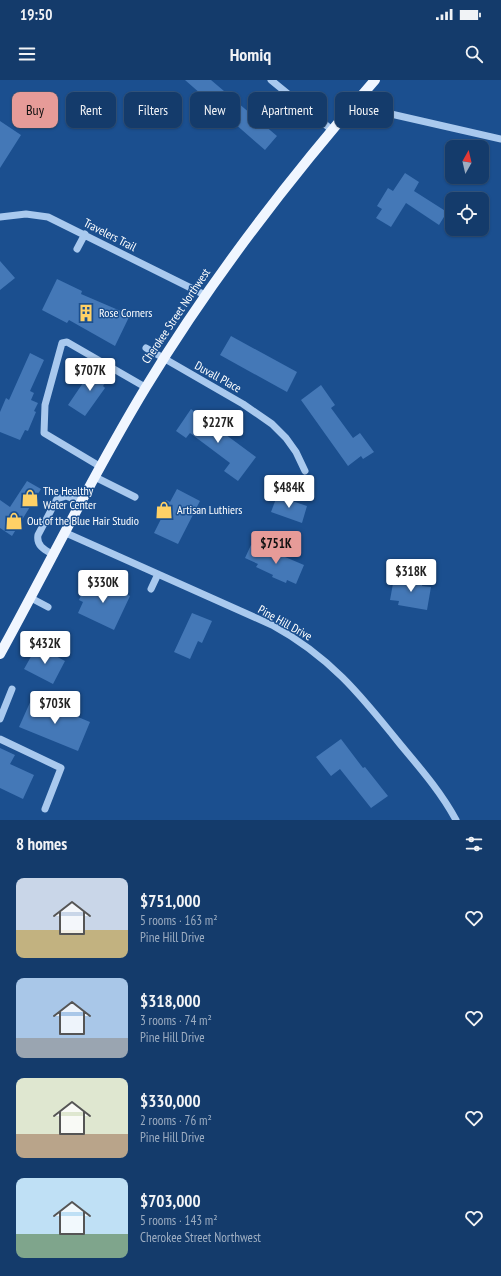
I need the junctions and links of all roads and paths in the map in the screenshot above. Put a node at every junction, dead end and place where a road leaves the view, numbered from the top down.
1 (271, 80) edge
2 (375, 80) edge
3 (364, 92) edge
4 (393, 114) edge
5 (335, 126) edge
6 (332, 130) junction
7 (501, 139) edge
8 (0, 217) edge
9 (84, 234) junction
10 (77, 249) dead end
11 (205, 295) junction
12 (146, 348) dead end
13 (163, 358) junction
14 (146, 387) junction
15 (101, 467) junction
16 (305, 471) dead end
17 (95, 477) junction
18 (135, 497) dead end
19 (82, 502) junction
20 (66, 533) junction
21 (54, 555) junction
22 (158, 574) junction
23 (151, 590) dead end
24 (31, 598) junction
25 (48, 607) dead end
26 (0, 654) edge
27 (12, 689) dead end
28 (0, 719) edge
29 (0, 739) edge
30 (46, 809) dead end
31 (456, 820) edge

1 - 6 street
2 - 3 main road, Cherokee Street Northwest
4 - 7 street
5 - 6 main road, Cherokee Street Northwest
6 - 11 main road, Cherokee Street Northwest
8 - 9 street, Travelers Trail
9 - 10 street
9 - 11 street, Travelers Trail
11 - 13 main road, Cherokee Street Northwest
12 - 13 street, Duvall Place
13 - 14 main road, Cherokee Street Northwest
13 - 16 street, Duvall Place
14 - 15 main road, Cherokee Street Northwest
14 - 15 street
15 - 17 main road, Cherokee Street Northwest
17 - 18 street
17 - 19 main road, Cherokee Street Northwest
19 - 20 main road, Cherokee Street Northwest
19 - 21 street
20 - 21 main road, Cherokee Street Northwest
20 - 22 street, Pine Hill Drive
21 - 24 main road, Cherokee Street Northwest
22 - 23 street
22 - 31 street, Pine Hill Drive
24 - 25 street
24 - 26 main road, Cherokee Street Northwest
27 - 28 street
29 - 30 street

